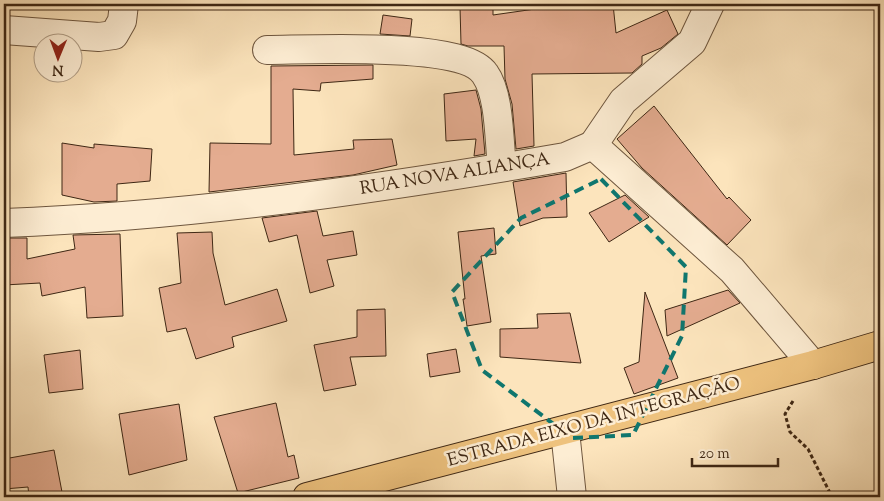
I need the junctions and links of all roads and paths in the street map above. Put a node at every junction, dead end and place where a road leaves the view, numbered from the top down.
1 (124, 4) edge
2 (710, 4) edge
3 (4, 30) edge
4 (268, 50) dead end
5 (593, 145) junction
6 (502, 167) junction
7 (4, 223) edge
8 (880, 345) edge
9 (813, 365) junction
10 (565, 431) junction
11 (307, 497) edge
12 (572, 497) edge
13 (832, 497) edge

1 - 3 street
2 - 5 street
4 - 6 street
5 - 6 street, RUA NOVA ALIANÇA
5 - 9 street
6 - 7 street, RUA NOVA ALIANÇA
8 - 9 main road, ESTRADA EIXO DA INTEGRAÇÃO
9 - 10 main road, ESTRADA EIXO DA INTEGRAÇÃO
9 - 13 path
10 - 11 main road, ESTRADA EIXO DA INTEGRAÇÃO
10 - 12 street

